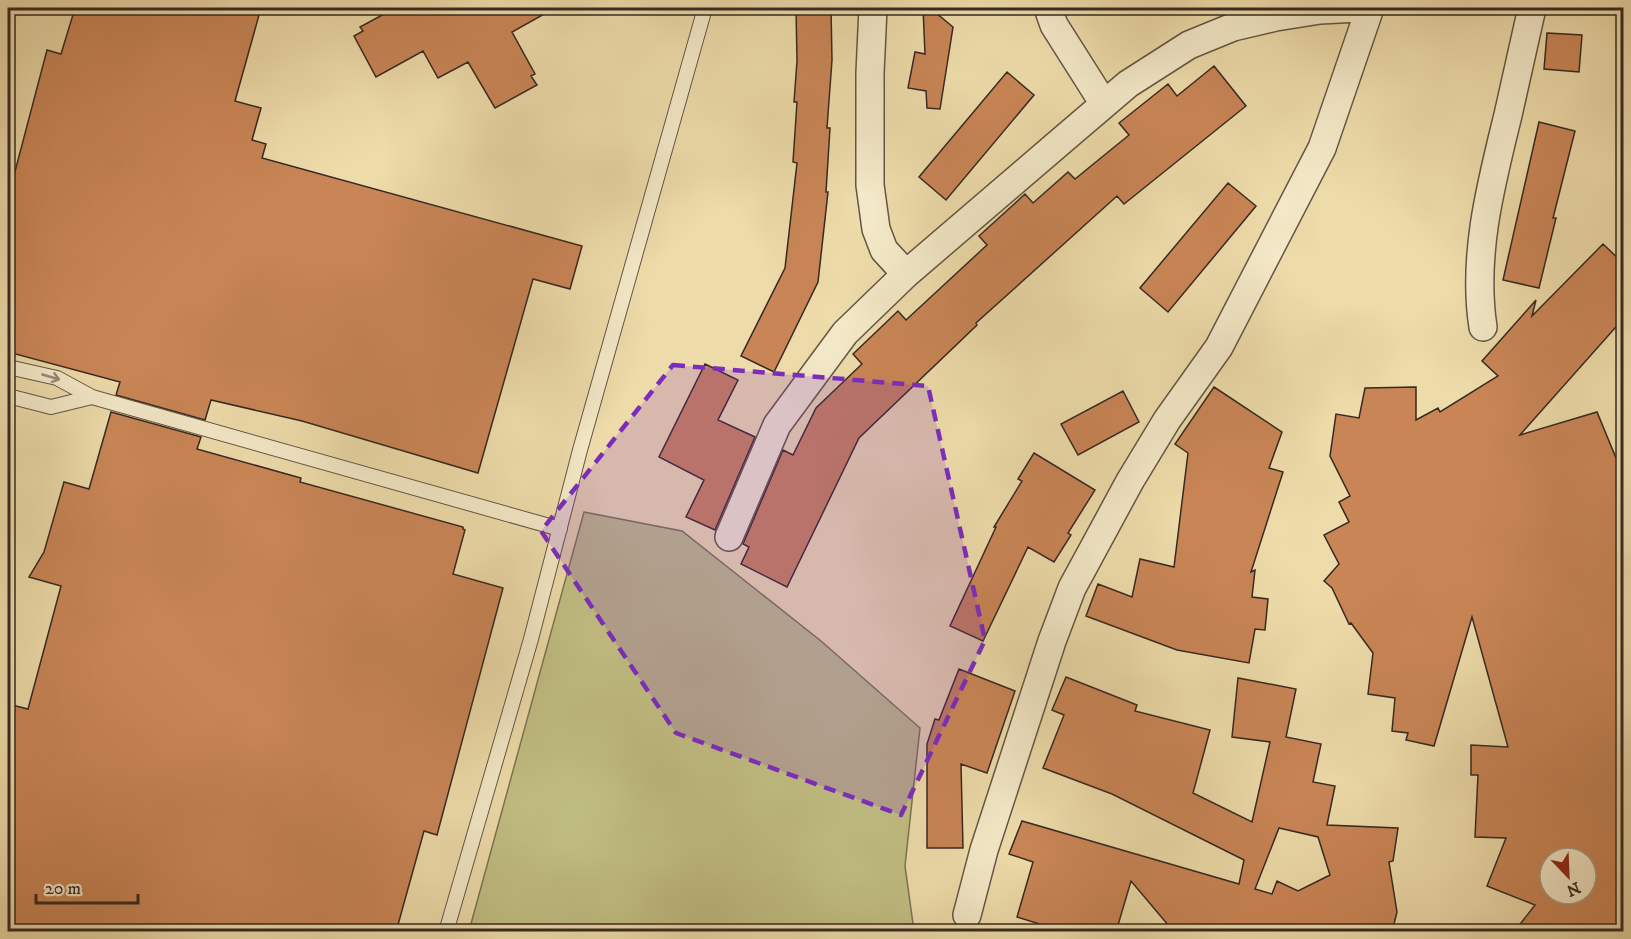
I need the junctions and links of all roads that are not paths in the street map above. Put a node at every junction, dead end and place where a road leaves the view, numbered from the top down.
1 (705, 8) edge
2 (873, 8) edge
3 (1048, 8) edge
4 (1359, 8) edge
5 (1370, 8) edge
6 (1532, 8) edge
7 (1104, 104) junction
8 (906, 274) junction
9 (1483, 327) dead end
10 (8, 367) edge
11 (8, 396) edge
12 (92, 397) junction
13 (560, 529) junction
14 (729, 537) dead end
15 (967, 915) dead end
16 (446, 932) edge

1 - 13 lane
2 - 8 street
3 - 7 street
4 - 7 street
5 - 15 street
6 - 9 street
7 - 8 street
8 - 14 street
10 -> 12 lane
11 - 12 lane
12 - 13 lane
13 - 16 lane

